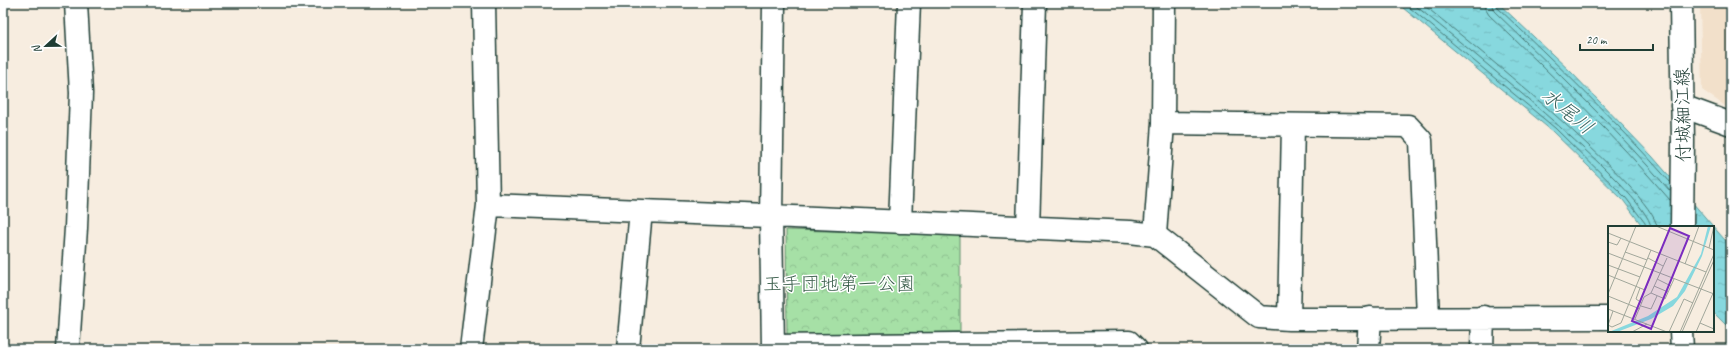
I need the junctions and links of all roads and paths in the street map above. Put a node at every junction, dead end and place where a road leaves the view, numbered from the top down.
1 (76, 3) edge
2 (484, 3) edge
3 (774, 3) edge
4 (909, 3) edge
5 (1035, 3) edge
6 (1164, 3) edge
7 (1681, 3) edge
8 (1682, 106) junction
9 (1163, 123) junction
10 (1731, 124) edge
11 (1293, 125) junction
12 (488, 205) junction
13 (641, 211) junction
14 (771, 216) junction
15 (900, 222) junction
16 (1682, 226) edge
17 (1028, 228) junction
18 (1155, 235) junction
19 (1483, 317) junction
20 (1370, 318) junction
21 (1428, 318) junction
22 (1608, 318) edge
23 (1289, 319) junction
24 (1682, 332) edge
25 (773, 347) edge
26 (68, 349) edge
27 (471, 349) edge
28 (628, 349) edge
29 (1136, 349) edge
30 (1368, 349) edge
31 (1482, 349) edge
32 (1682, 349) edge

1 - 26 street
2 - 12 street
3 - 14 street
4 - 15 street
5 - 17 street
6 - 9 street
7 - 8 street, 付城細江線
8 - 10 street
8 - 16 street, 付城細江線
9 - 11 street
9 - 18 street
11 - 21 street
11 - 23 street
12 - 13 street
12 - 27 street
13 - 14 street
13 - 28 street
14 - 15 street
14 - 25 street
15 - 17 street
17 - 18 street
18 - 23 street
19 - 21 street
19 - 22 street
19 - 31 street
20 - 21 street
20 - 23 street
20 - 30 street
24 - 32 street
25 - 29 street

